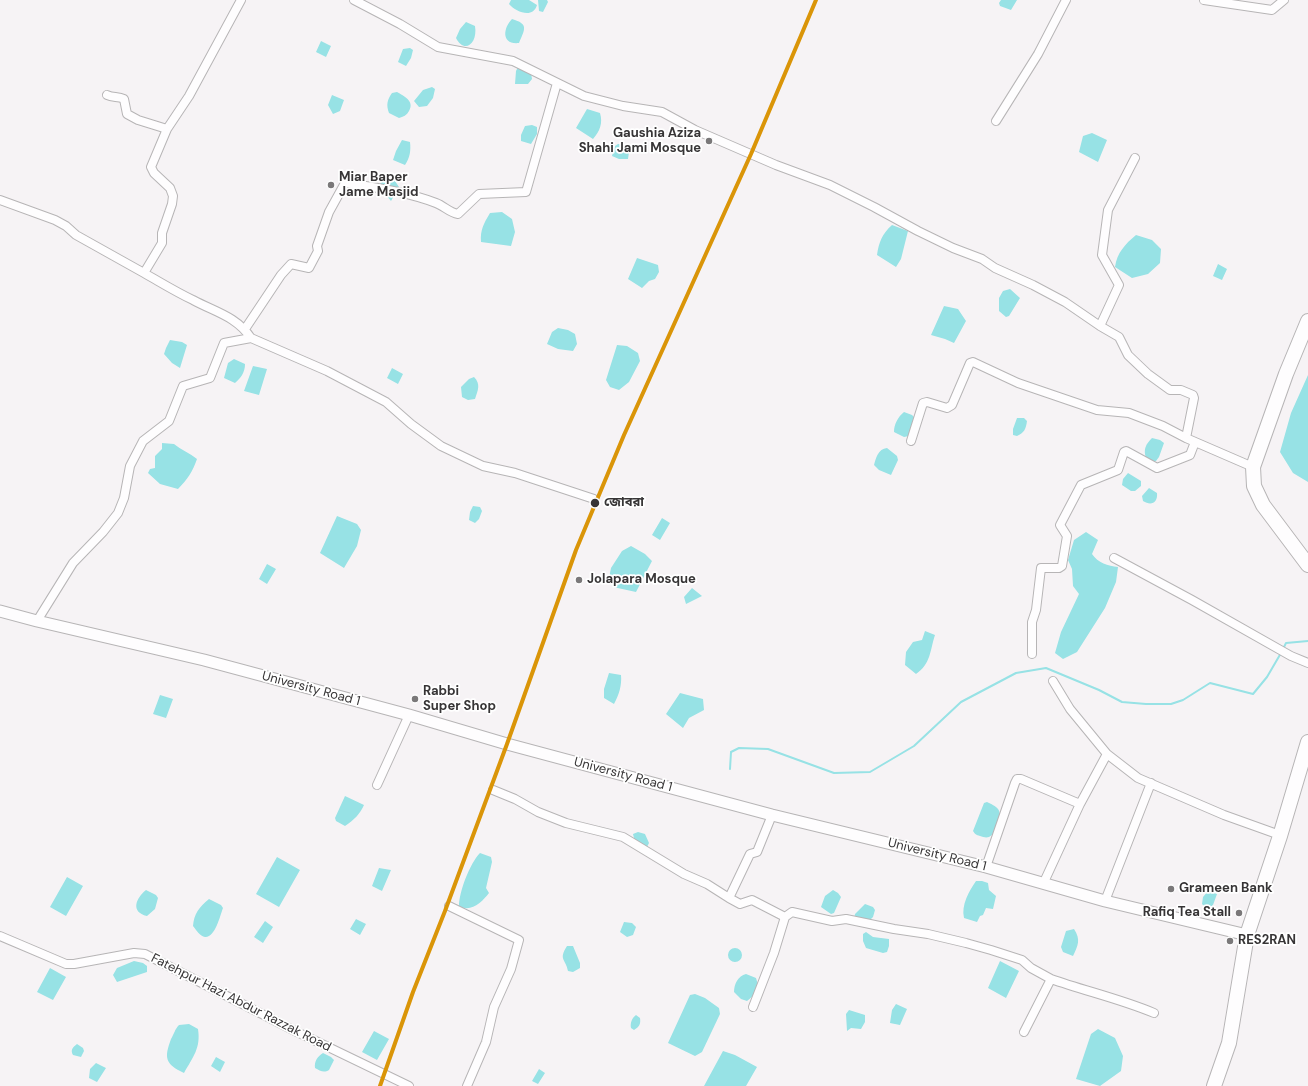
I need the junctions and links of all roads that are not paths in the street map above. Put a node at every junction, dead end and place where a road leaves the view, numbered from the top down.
1 (241, 0) edge
2 (354, 0) edge
3 (1066, 0) edge
4 (1204, 0) edge
5 (1284, 0) edge
6 (557, 83) junction
7 (107, 95) dead end
8 (996, 121) dead end
9 (167, 129) junction
10 (1135, 158) dead end
11 (0, 200) edge
12 (144, 273) junction
13 (1308, 321) edge
14 (1100, 326) junction
15 (245, 329) junction
16 (251, 338) junction
17 (1308, 338) edge
18 (1186, 438) junction
19 (911, 441) dead end
20 (1195, 442) junction
21 (1253, 467) junction
22 (594, 499) dead end
23 (1308, 550) edge
24 (1114, 558) dead end
25 (1308, 564) edge
26 (0, 611) edge
27 (37, 621) junction
28 (1032, 654) dead end
29 (1308, 663) edge
30 (1053, 682) dead end
31 (409, 715) junction
32 (1308, 742) edge
33 (1107, 754) junction
34 (1308, 764) edge
35 (1151, 783) junction
36 (377, 785) dead end
37 (493, 790) dead end
38 (1080, 804) junction
39 (772, 815) junction
40 (1277, 834) dead end
41 (986, 867) junction
42 (1044, 882) junction
43 (729, 898) junction
44 (1105, 901) junction
45 (449, 906) dead end
46 (785, 917) junction
47 (1247, 935) junction
48 (0, 936) edge
49 (1051, 979) junction
50 (753, 1007) dead end
51 (1154, 1013) dead end
52 (1024, 1032) dead end
53 (409, 1086) edge
54 (467, 1086) edge
55 (1214, 1086) edge
56 (1220, 1086) edge

1 - 9 street
2 - 6 street
3 - 8 street
4 - 5 street
6 - 14 street
6 - 15 street
7 - 9 street
9 - 12 street
10 - 14 street
11 - 12 street
12 - 15 street
13 - 21 highway
14 - 18 street
15 - 16 street
16 - 22 street
16 - 27 street
17 - 23 highway
18 - 19 street
18 - 20 street
20 - 21 street
20 - 28 street
21 - 25 highway
24 - 29 street
26 - 27 main road, University Road 1
27 - 31 main road, University Road 1
30 - 33 street
31 - 36 street
31 - 39 main road, University Road 1
32 - 47 highway
33 - 35 street
33 - 38 street
34 - 56 highway
35 - 40 street
35 - 44 street
37 - 43 street
38 - 41 street
38 - 42 street
39 - 41 main road, University Road 1
39 - 43 street
41 - 42 main road, University Road 1
42 - 44 main road, University Road 1
43 - 46 street
44 - 47 main road, University Road 1
45 - 54 street
46 - 49 street
46 - 50 street
47 - 55 highway
48 - 53 street, Fatehpur Hazi Abdur Razzak Road
49 - 51 street
49 - 52 street

